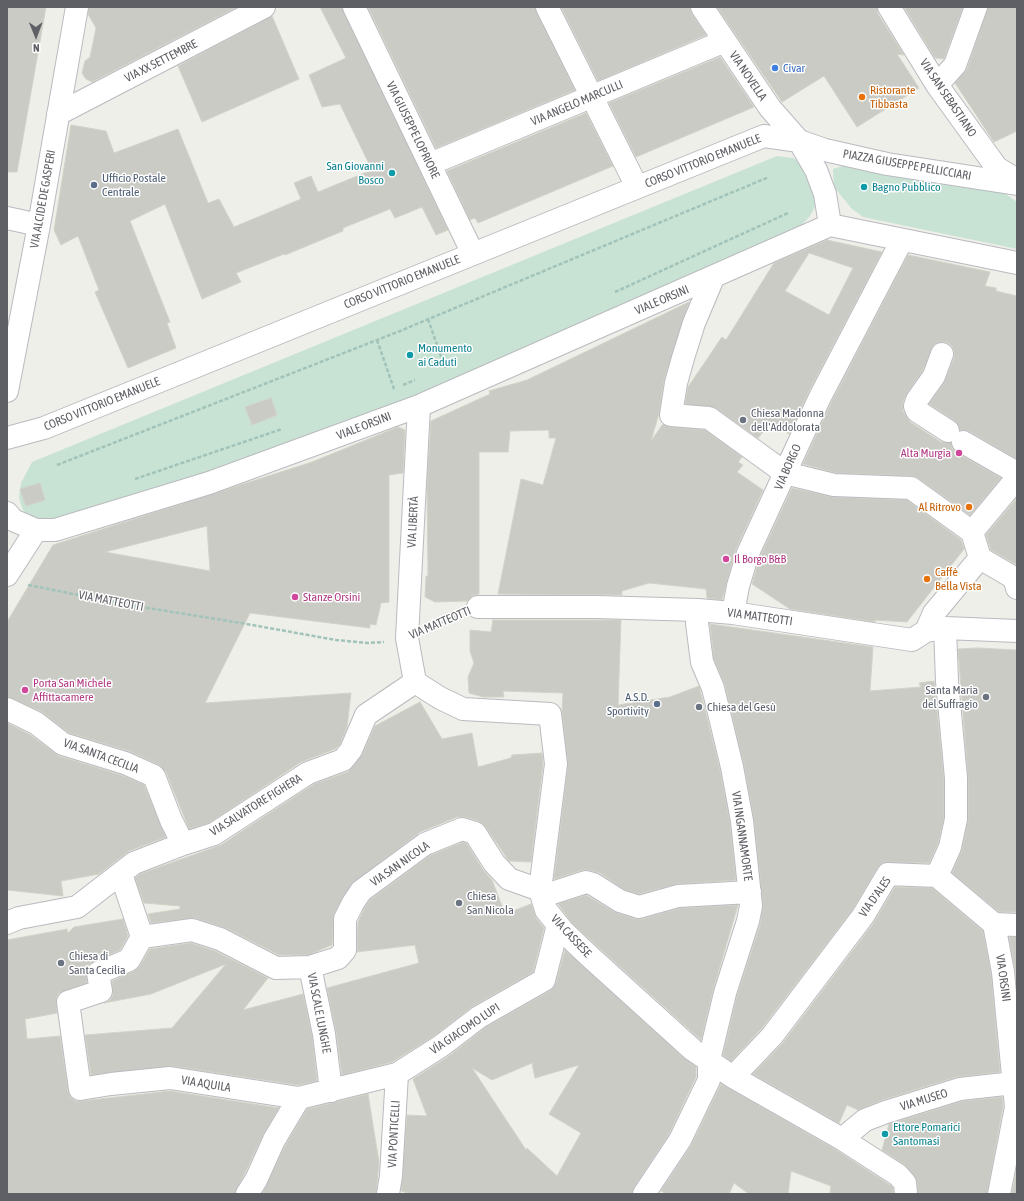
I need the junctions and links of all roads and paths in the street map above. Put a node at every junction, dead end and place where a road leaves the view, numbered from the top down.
1 (77, 7) edge
2 (264, 7) edge
3 (354, 7) edge
4 (547, 7) edge
5 (702, 7) edge
6 (889, 7) edge
7 (976, 7) edge
8 (724, 41) junction
9 (937, 84) junction
10 (592, 96) junction
11 (58, 114) junction
12 (799, 141) junction
13 (430, 164) junction
14 (769, 177) dead end
15 (1017, 182) edge
16 (637, 187) junction
17 (788, 213) dead end
18 (7, 218) edge
19 (39, 225) junction
20 (830, 225) junction
21 (902, 240) junction
22 (473, 254) junction
23 (1017, 263) edge
24 (713, 278) junction
25 (610, 295) dead end
26 (428, 319) junction
27 (377, 340) junction
28 (942, 354) dead end
29 (453, 366) dead end
30 (445, 368) junction
31 (438, 371) dead end
32 (417, 380) dead end
33 (394, 389) junction
34 (7, 390) edge
35 (387, 392) dead end
36 (418, 406) junction
37 (283, 429) dead end
38 (7, 438) edge
39 (57, 465) dead end
40 (785, 473) junction
41 (1017, 473) edge
42 (1017, 478) edge
43 (132, 480) dead end
44 (7, 512) edge
45 (36, 530) junction
46 (972, 532) junction
47 (980, 558) junction
48 (14, 579) edge
49 (1016, 581) edge
50 (478, 607) joint
51 (698, 610) junction
52 (733, 613) junction
53 (936, 630) junction
54 (1017, 631) edge
55 (407, 638) junction
56 (415, 682) junction
57 (7, 709) edge
58 (184, 844) junction
59 (121, 874) junction
60 (937, 876) junction
61 (750, 892) junction
62 (541, 893) junction
63 (7, 923) edge
64 (994, 924) junction
65 (558, 925) junction
66 (1017, 926) edge
67 (142, 937) junction
68 (310, 967) junction
69 (709, 1060) junction
70 (397, 1074) junction
71 (733, 1077) junction
72 (1014, 1083) junction
73 (332, 1091) junction
74 (299, 1098) junction
75 (1017, 1107) edge
76 (842, 1140) junction
77 (247, 1194) edge
78 (388, 1194) edge
79 (644, 1194) edge
80 (906, 1194) edge
81 (999, 1194) edge

1 - 11 street, VIA ALCIDE DE GASPERI
2 - 11 street, VIA XX SETTEMBRE
3 - 13 street, VIA GIUSEPPE LOPRIORE
4 - 10 street
5 - 8 street, VIA NOVELLA
6 - 9 street, VIA SAN SEBASTIANO
7 - 9 street
8 - 10 street, VIA ANGELO MARCULLI
8 - 12 street, VIA NOVELLA
9 - 15 street, VIA SAN SEBASTIANO
10 - 13 street, VIA ANGELO MARCULLI
10 - 16 street
11 - 19 street, VIA ALCIDE DE GASPERI
12 - 15 street, PIAZZA GIUSEPPE PELLICCIARI
12 - 16 street, CORSO VITTORIO EMANUELE
12 - 20 street, VIA NOVELLA
13 - 22 street, VIA GIUSEPPE LOPRIORE
14 - 26 path
16 - 22 street, CORSO VITTORIO EMANUELE
17 - 25 path
18 - 19 street
19 - 34 street, VIA ALCIDE DE GASPERI
20 - 21 street
20 - 24 street, VIALE ORSINI
21 - 23 street
21 - 40 street, VIA BORGO
22 - 38 street, CORSO VITTORIO EMANUELE
24 - 36 street, VIALE ORSINI
24 - 40 street, VIALE ORSINI
26 - 27 path
26 - 30 path
27 - 33 path
27 - 39 path
28 - 41 street
29 - 30 path
30 - 31 path
32 - 33 path
33 - 35 path
36 - 45 street, VIALE ORSINI
36 - 55 street, VIA LIBERTÀ
37 - 43 path
40 - 46 street
40 - 52 street, VIA BORGO
42 - 46 street
44 - 45 street, VIALE ORSINI
45 - 48 street
46 - 47 street
47 - 49 street
47 - 53 street
48 - 55 path, VIA MATTEOTTI
50 - 51 street, VIA MATTEOTTI
50 - 55 path, VIA MATTEOTTI
51 - 52 street, VIA MATTEOTTI
51 - 61 street, VIA INGANNAMORTE
52 - 53 street, VIA MATTEOTTI
53 - 54 street
53 - 60 street
55 - 56 street, VIA LIBERTÀ
56 - 58 street, VIA SALVATORE FIGHERA
56 - 62 street, VIA CASSESE
57 - 58 street, VIA SANTA CECILIA
58 - 59 street, VIA SALVATORE FIGHERA
59 - 63 street, VIA SALVATORE FIGHERA
59 - 67 street
60 - 64 street
60 - 71 street, VIA D'ALES
61 - 62 street
61 - 69 street, VIA INGANNAMORTE
62 - 65 street, VIA CASSESE
62 - 68 street, VIA SAN NICOLA
64 - 66 street
64 - 72 street, VIA ORSINI
65 - 69 street, VIA CASSESE
65 - 70 street, VÍA GIACOMO LUPI
67 - 68 street, VIA SCALE LUNGHE
67 - 74 street, VIA AQUILA
68 - 73 street, VIA SCALE LUNGHE
69 - 71 street
69 - 79 street, VIA INGANNAMORTE
70 - 73 street, VÍA GIACOMO LUPI
70 - 78 street, VIA PONTICELLI
71 - 76 street
72 - 75 street, VIA ORSINI
72 - 76 street, VIA MUSEO
73 - 74 street, VIA AQUILA
74 - 77 street
75 - 81 street, VIA ORSINI
76 - 80 street

